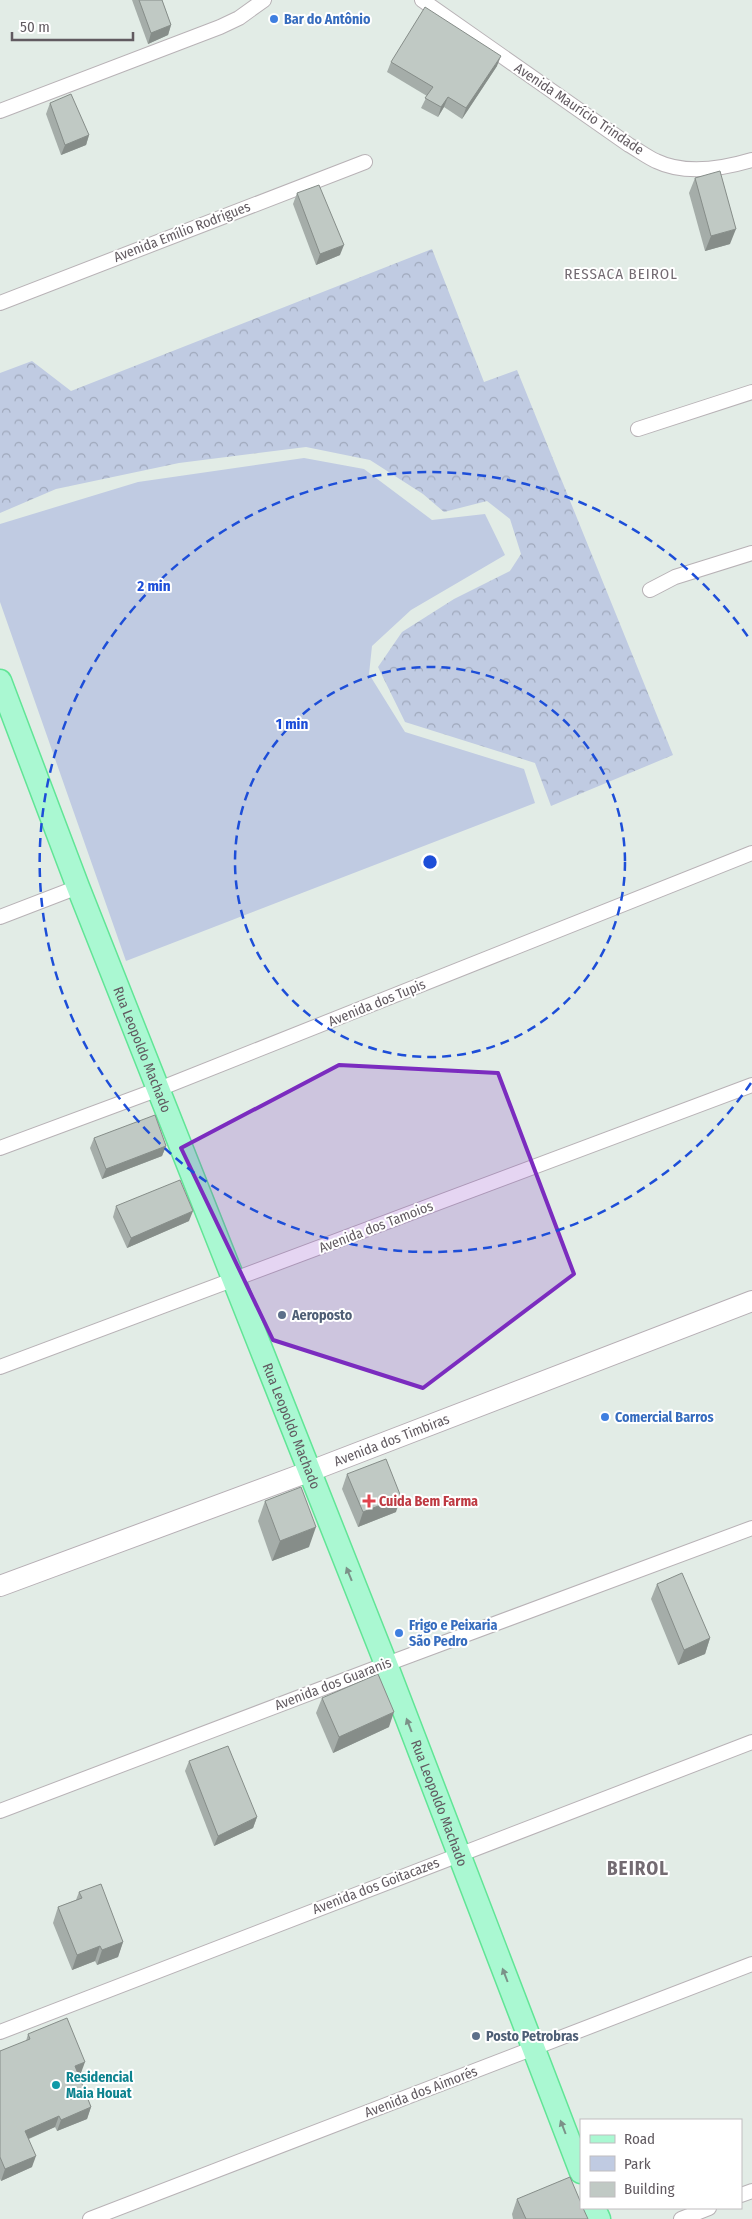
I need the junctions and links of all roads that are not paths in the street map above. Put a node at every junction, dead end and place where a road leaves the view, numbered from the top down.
1 (264, 0) edge
2 (422, 0) edge
3 (0, 112) edge
4 (752, 160) edge
5 (365, 162) dead end
6 (0, 303) edge
7 (752, 392) edge
8 (638, 429) dead end
9 (752, 553) edge
10 (650, 590) dead end
11 (0, 681) edge
12 (5, 707) edge
13 (752, 854) edge
14 (78, 887) junction
15 (0, 917) edge
16 (752, 1085) edge
17 (159, 1089) junction
18 (0, 1148) edge
19 (234, 1280) junction
20 (752, 1301) edge
21 (0, 1367) edge
22 (308, 1472) junction
23 (752, 1528) edge
24 (0, 1586) edge
25 (386, 1664) junction
26 (752, 1742) edge
27 (0, 1812) edge
28 (458, 1855) junction
29 (752, 1964) edge
30 (0, 2032) edge
31 (534, 2049) junction
32 (580, 2169) edge
33 (706, 2209) edge
34 (90, 2219) edge
35 (681, 2219) edge

1 - 3 street
2 - 4 street, Avenida Maurício Trindade
5 - 6 street, Avenida Emílio Rodrigues
7 - 8 street
9 - 10 street
11 - 12 main road, Rua Leopoldo Machado
12 - 14 main road, Rua Leopoldo Machado
13 - 17 street, Avenida dos Tupis
14 - 15 street
14 - 17 main road, Rua Leopoldo Machado
16 - 19 street, Avenida dos Tamoios
17 - 18 street, Avenida dos Tupis
17 - 19 main road, Rua Leopoldo Machado
19 - 21 street, Avenida dos Tamoios
19 - 22 main road, Rua Leopoldo Machado
20 - 22 street, Avenida dos Timbiras
22 - 24 street, Avenida dos Timbiras
25 -> 22 main road, Rua Leopoldo Machado
23 - 25 street, Avenida dos Guaranis
25 - 27 street, Avenida dos Guaranis
28 -> 25 main road, Rua Leopoldo Machado
26 - 28 street, Avenida dos Goitacazes
28 - 30 street, Avenida dos Goitacazes
31 -> 28 main road, Rua Leopoldo Machado
29 - 31 street, Avenida dos Aimorés
32 -> 31 main road, Rua Leopoldo Machado
31 - 34 street, Avenida dos Aimorés
33 - 35 street

